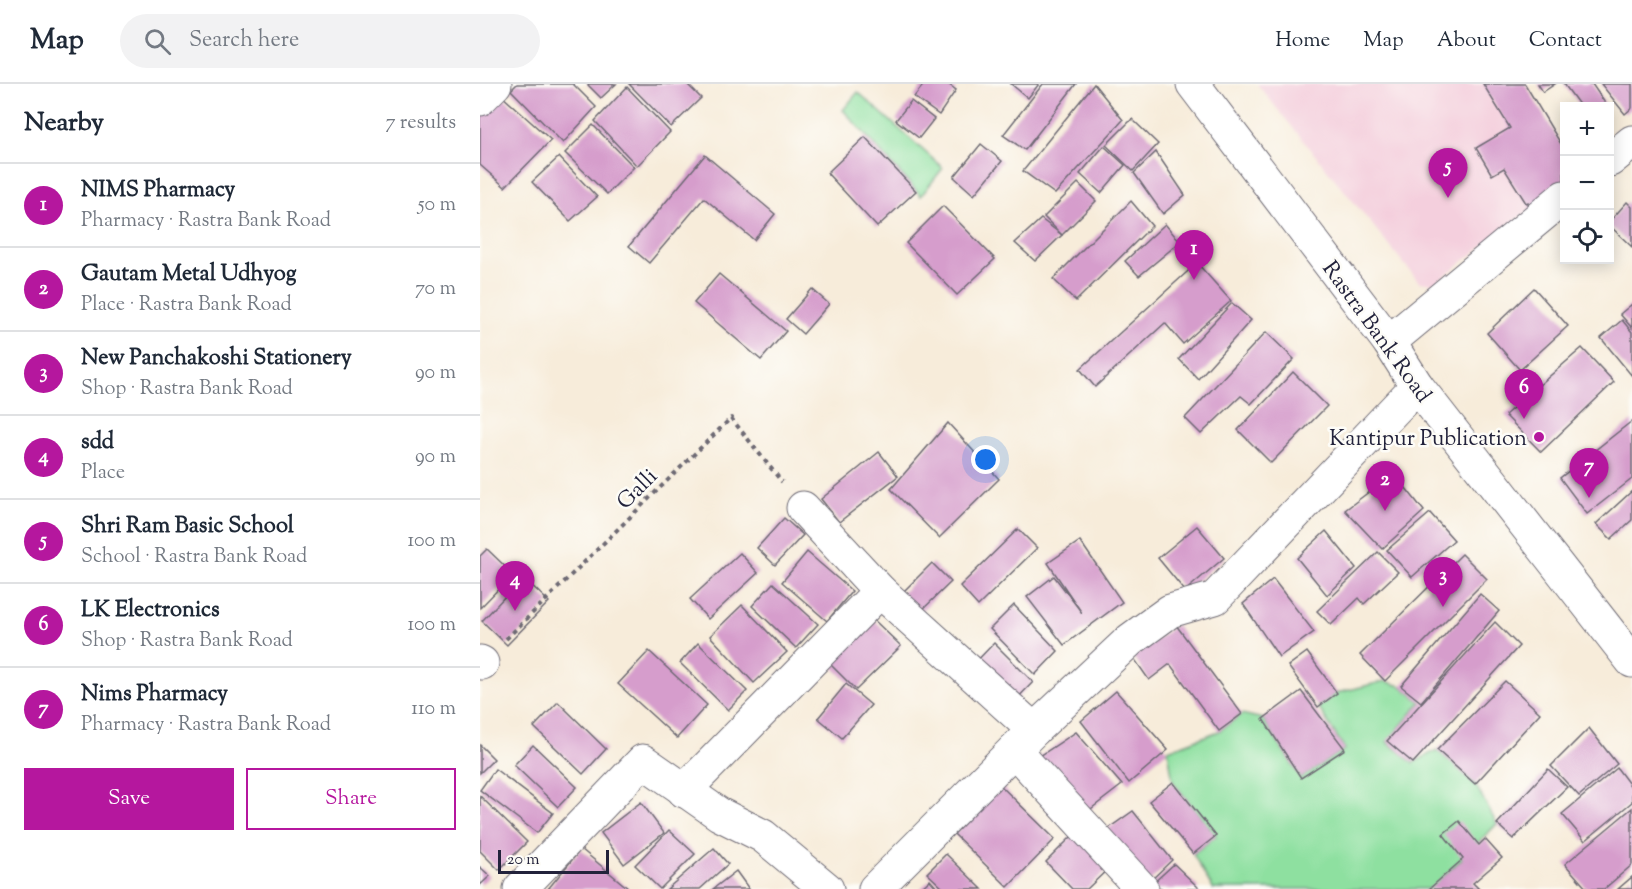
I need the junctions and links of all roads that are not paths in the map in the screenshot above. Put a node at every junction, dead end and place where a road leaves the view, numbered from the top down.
1 (495, 84) edge
2 (1193, 84) edge
3 (480, 99) edge
4 (1632, 142) edge
5 (1614, 157) edge
6 (1560, 200) edge
7 (1389, 342) junction
8 (1417, 386) junction
9 (803, 508) road end
10 (880, 591) junction
11 (1632, 661) edge
12 (1024, 740) junction
13 (684, 791) junction
14 (520, 889) edge
15 (827, 889) edge
16 (875, 889) edge
17 (1142, 889) edge

1 - 3 street
2 - 7 street, Rastra Bank Road
4 - 5 street
6 - 7 street
7 - 8 street, Rastra Bank Road
8 - 11 street, Rastra Bank Road
8 - 12 street
9 - 10 street
10 - 12 street
10 - 13 street
12 - 16 street
12 - 17 street
13 - 14 street
13 - 15 street

